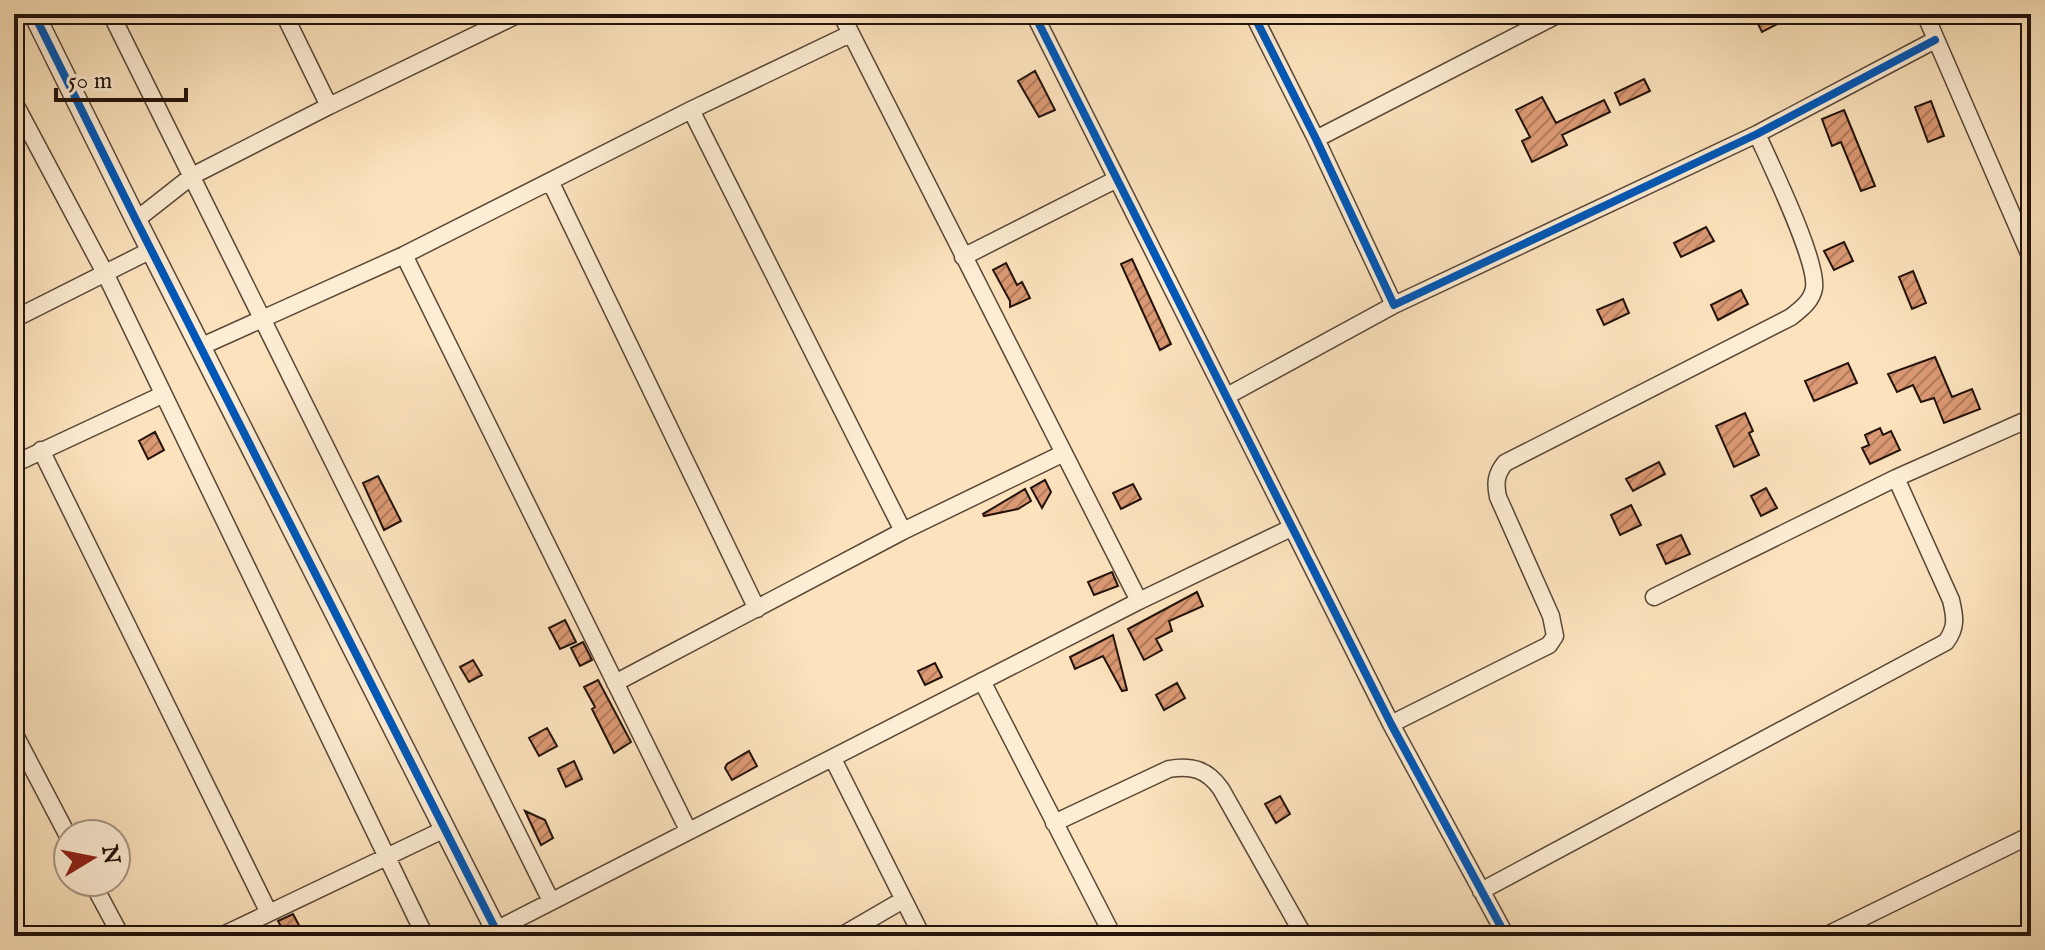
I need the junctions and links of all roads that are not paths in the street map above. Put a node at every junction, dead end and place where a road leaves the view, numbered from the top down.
1 (34, 14) edge
2 (111, 14) edge
3 (284, 14) edge
4 (519, 14) edge
5 (841, 14) edge
6 (1034, 14) edge
7 (1253, 14) edge
8 (1559, 14) edge
9 (1925, 14) edge
10 (850, 34) junction
11 (1935, 40) junction
12 (14, 102) edge
13 (329, 106) junction
14 (691, 110) junction
15 (1757, 134) junction
16 (1316, 139) junction
17 (192, 176) junction
18 (1117, 179) junction
19 (551, 183) junction
20 (136, 220) junction
21 (151, 250) junction
22 (404, 255) junction
23 (963, 257) junction
24 (2031, 258) edge
25 (105, 273) junction
26 (1394, 305) junction
27 (14, 319) edge
28 (262, 319) junction
29 (200, 347) junction
30 (162, 395) junction
31 (1227, 396) junction
32 (2031, 418) edge
33 (41, 450) junction
34 (1062, 454) junction
35 (14, 464) edge
36 (1896, 478) junction
37 (1291, 528) junction
38 (903, 531) junction
39 (1654, 597) dead end
40 (1139, 601) junction
41 (757, 609) junction
42 (982, 681) junction
43 (615, 683) junction
44 (1391, 724) junction
45 (14, 733) edge
46 (833, 759) junction
47 (59, 818) edge
48 (1054, 823) junction
49 (445, 829) junction
50 (688, 830) junction
51 (2031, 835) edge
52 (386, 858) junction
53 (1481, 891) junction
54 (101, 898) edge
55 (903, 900) junction
56 (551, 901) junction
57 (268, 911) junction
58 (493, 934) edge
59 (121, 936) edge
60 (221, 936) edge
61 (425, 936) edge
62 (841, 936) edge
63 (922, 936) edge
64 (1113, 936) edge
65 (1304, 936) edge
66 (1506, 936) edge
67 (1825, 936) edge

1 - 20 street
2 - 17 street
3 - 13 street
4 - 13 street
5 - 10 street
6 - 18 street
7 - 16 street
8 - 16 street
9 - 11 street
10 - 14 street
10 - 23 street
11 - 15 street
11 - 24 street
12 - 25 street
13 - 17 street
14 - 19 street
14 - 38 street
15 - 26 street
15 - 44 street
16 - 26 street
17 - 20 street
17 - 28 street
18 - 23 street
18 - 31 street
19 - 22 street
19 - 41 street
20 - 21 street
21 - 25 street
21 - 29 street
22 - 28 street
22 - 43 street
23 - 34 street
25 - 27 street
25 - 30 street
26 - 31 street
28 - 29 street
28 - 56 street
29 - 49 street
30 - 33 street
30 - 52 street
31 - 37 street
32 - 36 street
33 - 35 street
33 - 57 street
34 - 38 street
34 - 40 street
36 - 39 street
36 - 53 street
37 - 40 street
37 - 44 street
38 - 41 street
40 - 42 street
41 - 43 street
42 - 46 street
42 - 48 street
43 - 50 street
44 - 53 street
45 - 47 street
46 - 50 street
46 - 55 street
48 - 64 street
48 - 65 street
49 - 52 street
49 - 58 street
50 - 56 street
51 - 67 street
52 - 57 street
52 - 61 street
53 - 66 street
54 - 59 street
55 - 62 street
55 - 63 street
56 - 58 street
57 - 60 street

